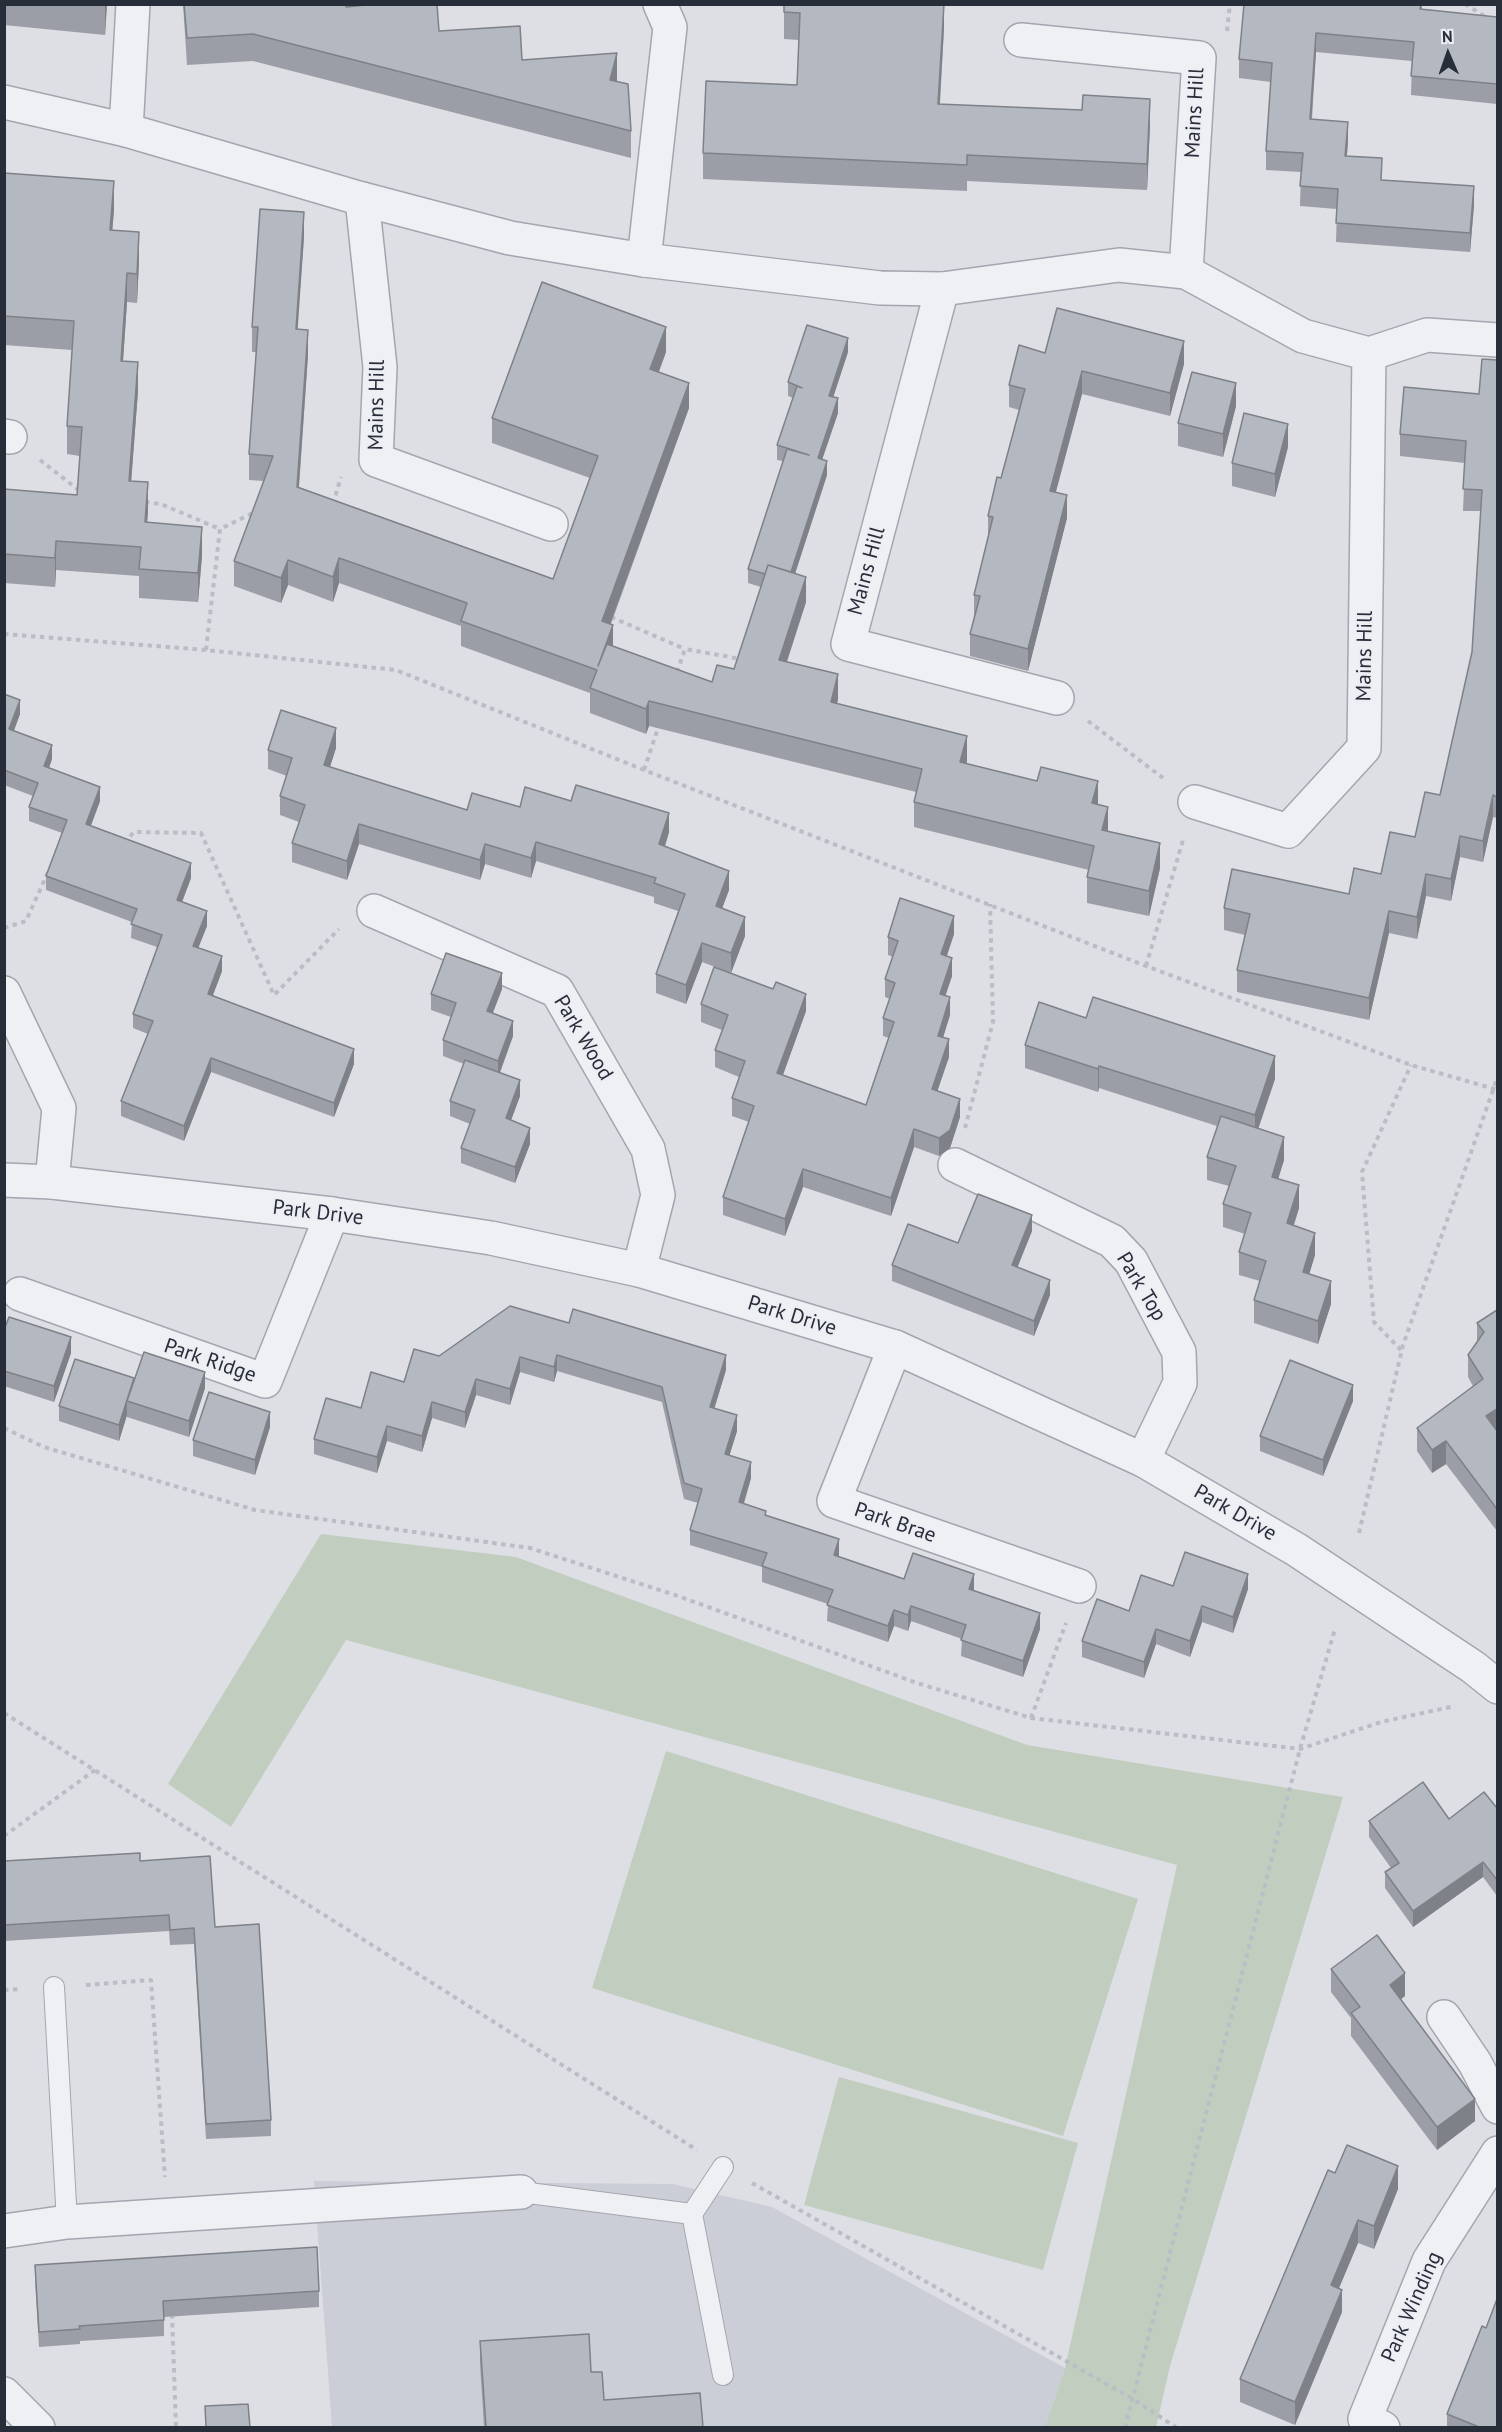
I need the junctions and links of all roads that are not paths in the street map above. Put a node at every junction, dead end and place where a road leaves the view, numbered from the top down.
1 (133, 4) edge
2 (660, 4) edge
3 (1021, 40) dead end
4 (4, 102) edge
5 (126, 130) junction
6 (362, 199) junction
7 (645, 260) junction
8 (1186, 272) junction
9 (942, 289) junction
10 (1497, 340) edge
11 (1369, 354) junction
12 (551, 524) dead end
13 (1057, 698) road end
14 (1195, 802) road end
15 (374, 911) road end
16 (4, 993) edge
17 (955, 1165) road end
18 (4, 1180) edge
19 (52, 1182) junction
20 (333, 1214) junction
21 (639, 1270) junction
22 (20, 1294) dead end
23 (895, 1347) junction
24 (1143, 1460) junction
25 (1080, 1586) road end
26 (1493, 1683) edge
27 (54, 1987) road end
28 (1444, 2017) dead end
29 (1497, 2107) edge
30 (1497, 2153) edge
31 (723, 2167) road end
32 (521, 2192) joint
33 (692, 2214) junction
34 (66, 2222) junction
35 (4, 2231) edge
36 (723, 2375) dead end
37 (4, 2394) edge
38 (1370, 2424) edge
39 (38, 2427) edge

1 - 5 street
2 - 7 street
3 - 8 street, Mains Hill
4 - 5 street
5 - 6 street
6 - 7 street
6 - 12 street, Mains Hill
7 - 9 street
8 - 9 street
8 - 11 street
9 - 13 street, Mains Hill
10 - 11 street
11 - 14 street, Mains Hill
15 - 21 street, Park Wood
16 - 19 street
17 - 24 street, Park Top
18 - 19 street, Park Drive
19 - 20 street, Park Drive
20 - 21 street, Park Drive
20 - 22 street, Park Ridge
21 - 23 street, Park Drive
23 - 24 street, Park Drive
23 - 25 street, Park Brae
24 - 26 street, Park Drive
27 - 34 lane
28 - 29 street
30 - 38 street, Park Winding
31 - 33 lane
32 - 33 lane
32 - 34 street
33 - 36 lane
34 - 35 street
37 - 39 street

